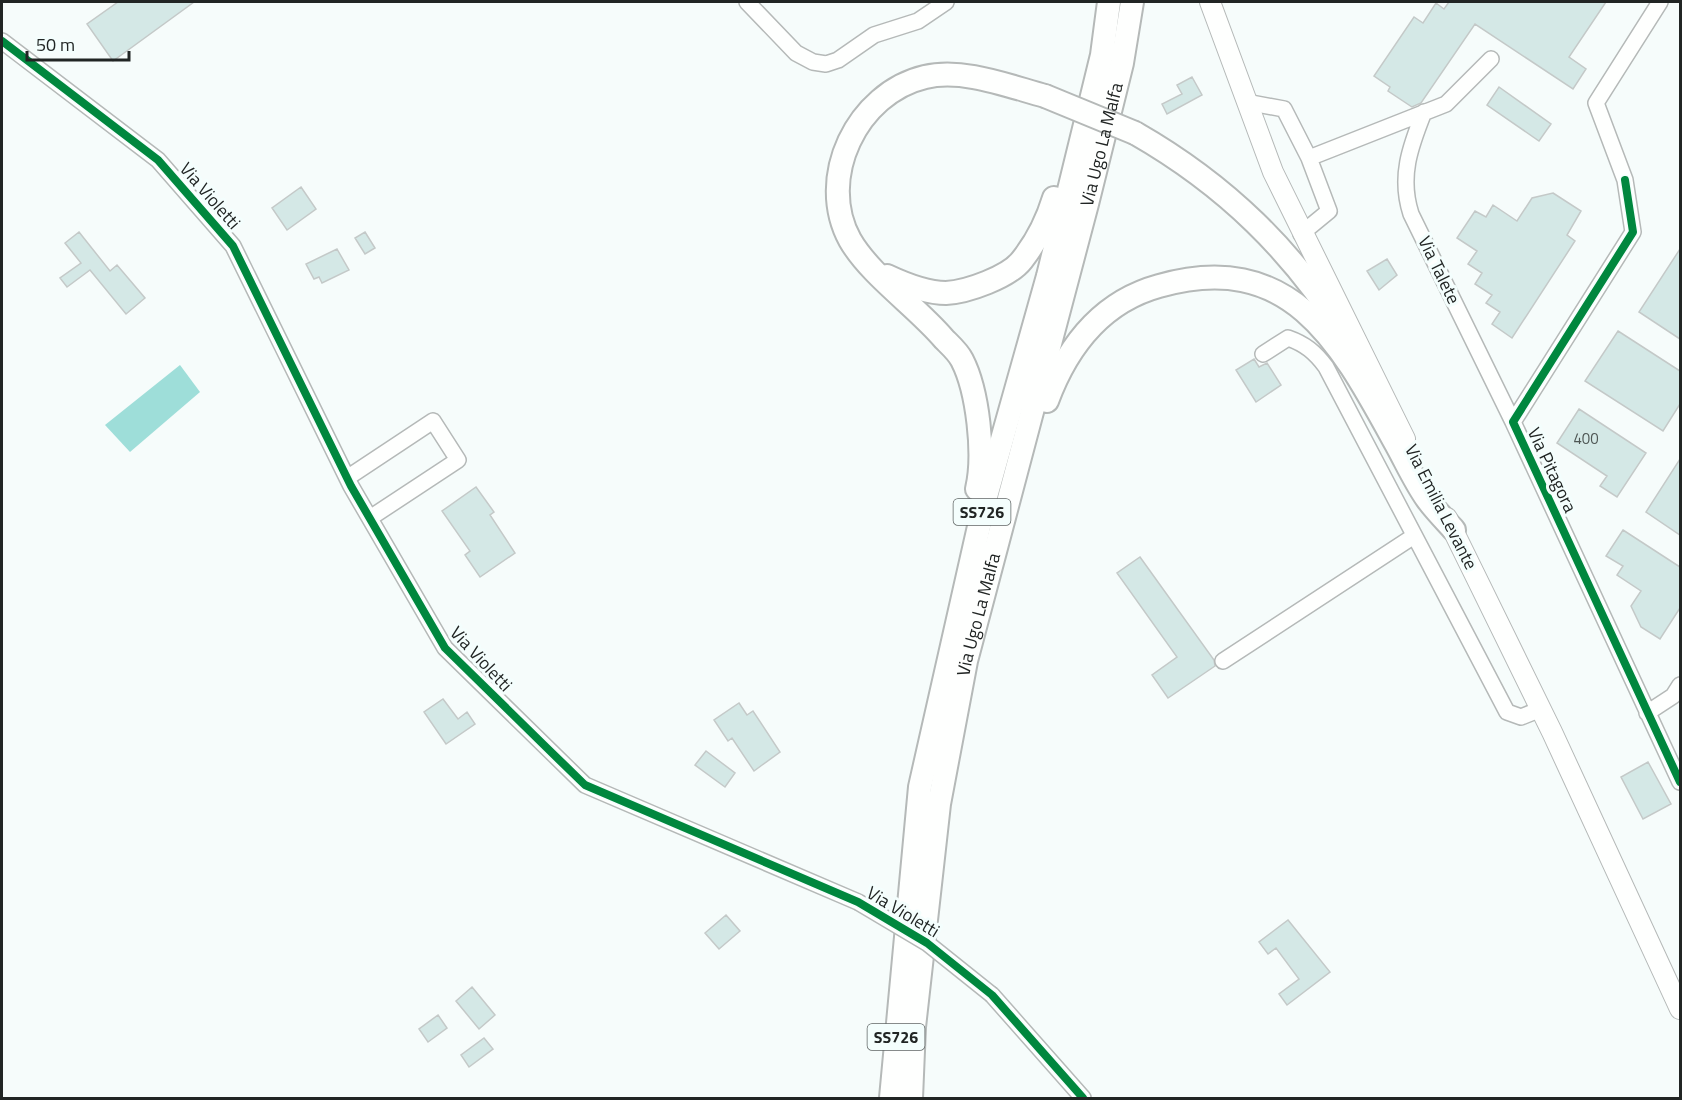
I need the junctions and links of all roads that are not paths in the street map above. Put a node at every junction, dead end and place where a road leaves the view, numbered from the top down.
1 (747, 2) edge
2 (946, 2) edge
3 (1109, 2) edge
4 (1132, 2) edge
5 (1210, 2) edge
6 (1660, 2) edge
7 (2, 41) edge
8 (1102, 55) junction
9 (1491, 59) dead end
10 (1246, 102) junction
11 (1424, 112) junction
12 (1309, 158) junction
13 (1301, 234) junction
14 (875, 270) junction
15 (1263, 354) dead end
16 (1378, 387) junction
17 (1513, 422) junction
18 (347, 478) junction
19 (1009, 502) junction
20 (369, 518) junction
21 (1454, 530) junction
22 (1414, 536) junction
23 (1223, 661) dead end
24 (1680, 685) edge
25 (1541, 709) junction
26 (1647, 713) junction
27 (1680, 782) edge
28 (920, 787) junction
29 (1680, 1009) edge
30 (891, 1098) edge
31 (911, 1098) edge
32 (1083, 1098) edge

1 - 2 street
3 - 8 highway, Via Ugo La Malfa / SS726
4 - 19 highway, Via Ugo La Malfa / SS726
5 - 10 main road, Via Emilia Levante
6 - 17 street, Via Pitagora
7 - 18 street, Via Violetti
8 - 14 highway
8 - 28 highway, Via Ugo La Malfa / SS726
9 - 11 street
10 - 12 street
10 - 13 main road, Via Emilia Levante
11 - 12 street
11 - 17 street, Via Talete
12 - 13 street
13 - 16 main road, Via Emilia Levante
14 - 16 highway, bridge
14 - 28 highway
15 - 22 street
16 - 21 main road, Via Emilia Levante
17 - 26 street, Via Pitagora
18 - 20 street, Via Violetti
18 - 20 street
19 - 21 highway
19 - 31 highway, Via Ugo La Malfa / SS726
20 - 32 street, Via Violetti, bridge
21 - 25 main road, Via Emilia Levante
22 - 23 street
22 - 25 street
24 - 26 street
25 - 29 main road, Via Emilia Levante
26 - 27 street, Via Pitagora
28 - 30 highway, Via Ugo La Malfa / SS726

